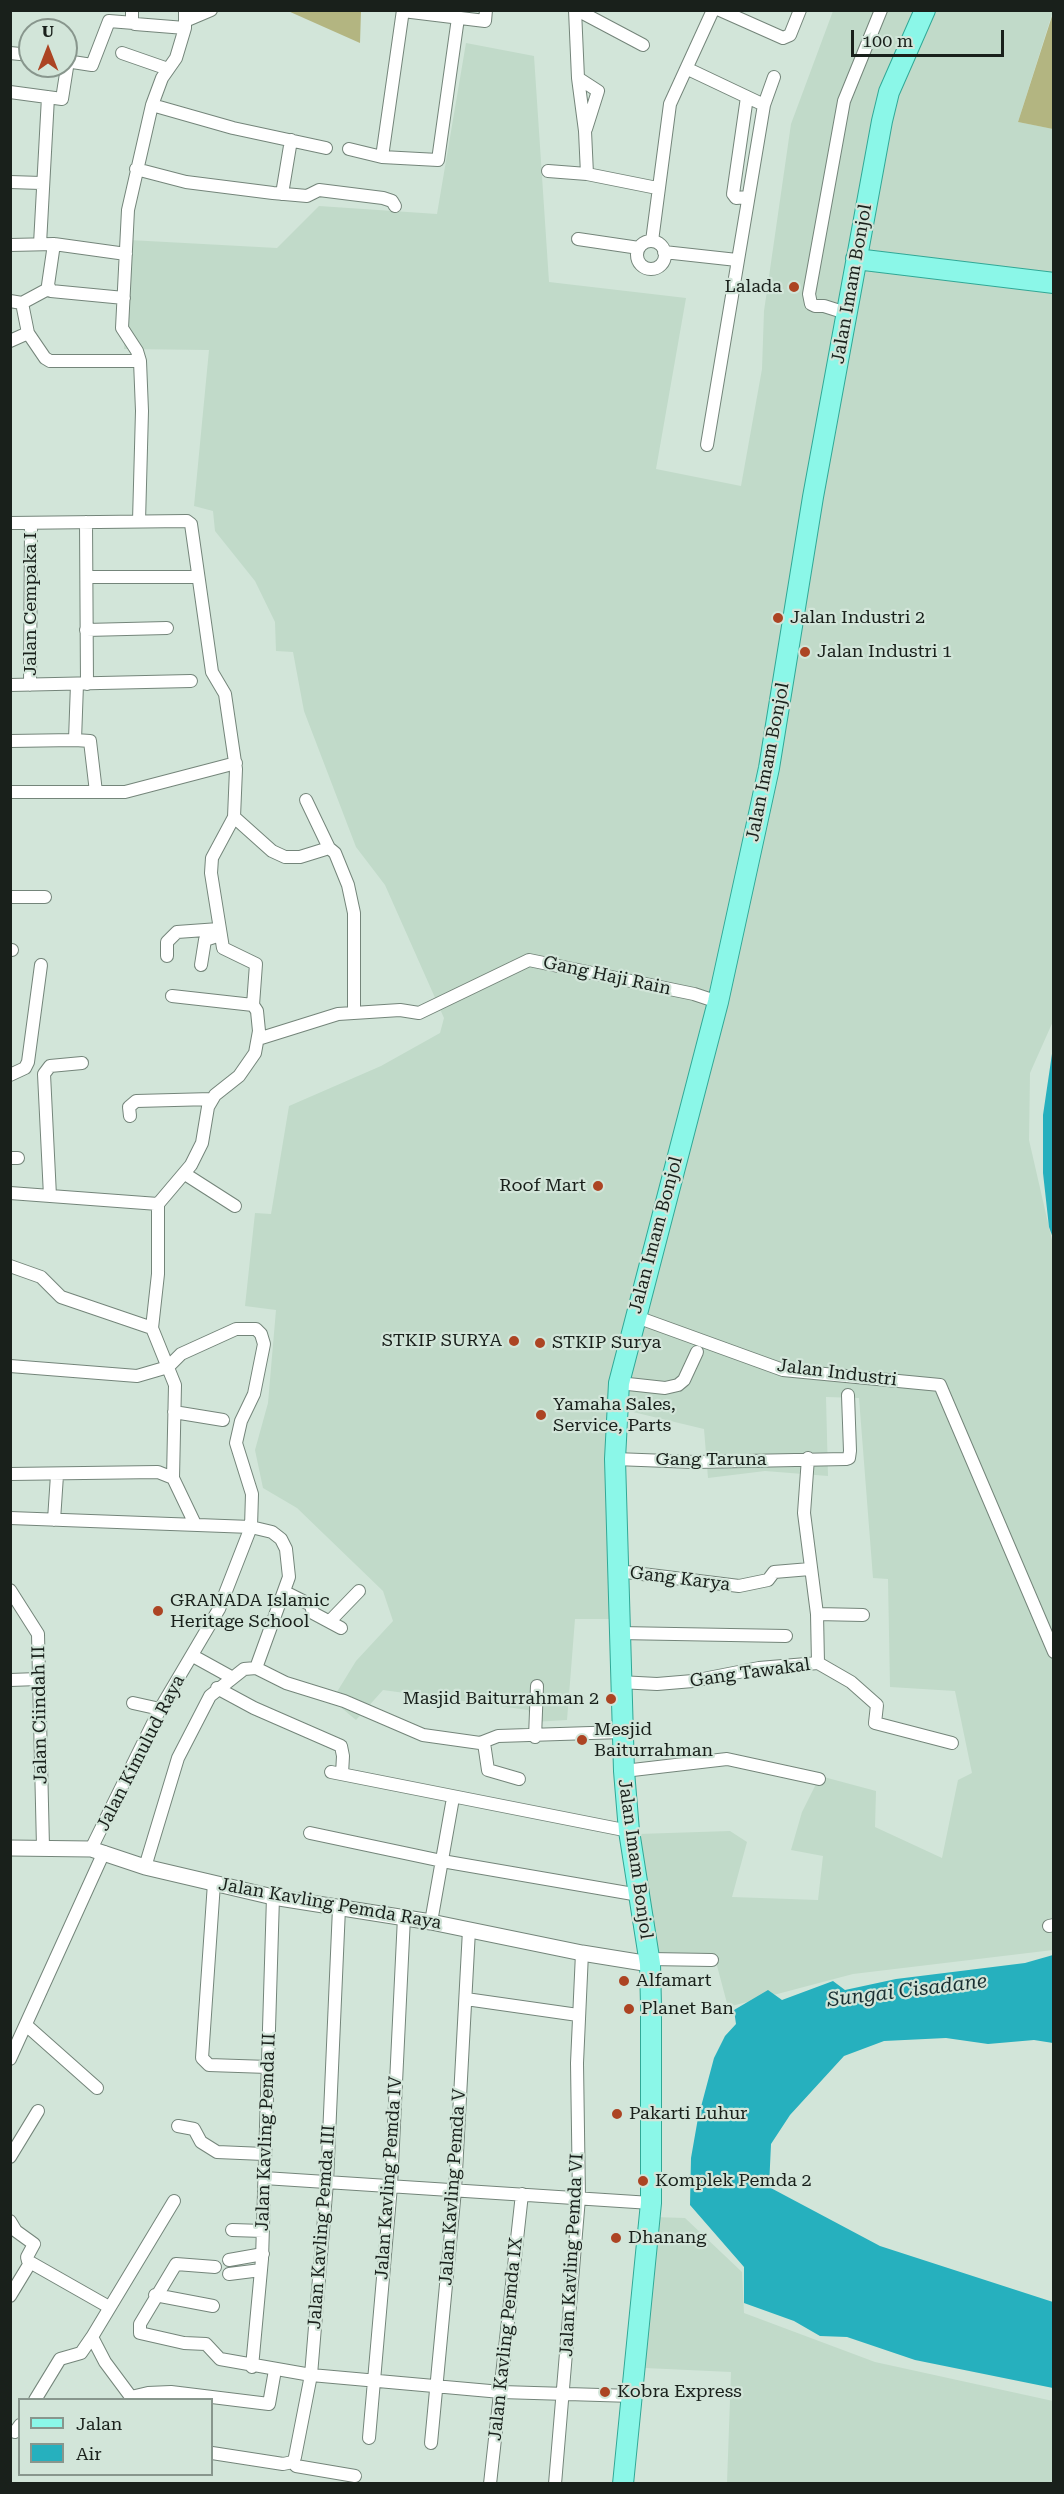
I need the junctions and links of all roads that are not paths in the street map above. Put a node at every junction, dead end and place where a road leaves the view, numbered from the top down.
1 (211, 10) edge
2 (486, 10) edge
3 (576, 10) edge
4 (713, 10) edge
5 (720, 10) edge
6 (800, 10) edge
7 (880, 10) edge
8 (925, 10) edge
9 (403, 11) edge
10 (474, 15) edge
11 (133, 17) edge
12 (458, 18) junction
13 (185, 20) edge
14 (643, 45) dead end
15 (122, 53) dead end
16 (78, 63) edge
17 (168, 69) junction
18 (688, 69) junction
19 (774, 77) dead end
20 (65, 78) edge
21 (578, 78) junction
22 (10, 92) edge
23 (48, 97) junction
24 (747, 97) junction
25 (152, 105) junction
26 (764, 105) junction
27 (585, 131) junction
28 (291, 140) junction
29 (326, 148) dead end
30 (349, 149) dead end
31 (382, 157) junction
32 (136, 169) junction
33 (548, 171) dead end
34 (587, 174) junction
35 (10, 182) edge
36 (41, 183) junction
37 (657, 188) junction
38 (282, 194) junction
39 (748, 197) junction
40 (395, 206) dead end
41 (578, 239) dead end
42 (652, 241) junction
43 (40, 244) junction
44 (54, 244) junction
45 (10, 245) edge
46 (639, 248) junction
47 (664, 252) junction
48 (126, 254) junction
49 (856, 259) junction
50 (737, 260) junction
51 (1053, 283) edge
52 (48, 289) junction
53 (124, 298) junction
54 (16, 302) edge
55 (846, 313) junction
56 (28, 333) junction
57 (10, 341) edge
58 (140, 361) junction
59 (707, 446) dead end
60 (139, 521) junction
61 (86, 522) junction
62 (10, 523) edge
63 (31, 523) junction
64 (87, 577) junction
65 (197, 577) junction
66 (167, 628) dead end
67 (86, 630) junction
68 (191, 681) dead end
69 (82, 684) junction
70 (10, 685) edge
71 (30, 685) junction
72 (75, 740) junction
73 (10, 741) edge
74 (236, 763) junction
75 (10, 792) edge
76 (96, 792) junction
77 (306, 800) dead end
78 (234, 817) junction
79 (329, 848) junction
80 (10, 897) edge
81 (45, 897) dead end
82 (220, 932) junction
83 (167, 956) dead end
84 (41, 965) dead end
85 (201, 965) dead end
86 (172, 996) dead end
87 (717, 1002) junction
88 (253, 1005) junction
89 (354, 1012) junction
90 (258, 1039) junction
91 (82, 1063) dead end
92 (10, 1074) edge
93 (212, 1099) junction
94 (130, 1116) dead end
95 (185, 1174) junction
96 (10, 1193) edge
97 (51, 1196) junction
98 (158, 1204) junction
99 (235, 1206) dead end
100 (10, 1266) edge
101 (634, 1316) junction
102 (152, 1328) junction
103 (697, 1352) dead end
104 (10, 1366) edge
105 (168, 1367) junction
106 (619, 1383) junction
107 (848, 1395) dead end
108 (174, 1412) junction
109 (224, 1420) dead end
110 (808, 1458) junction
111 (615, 1459) junction
112 (10, 1474) edge
113 (57, 1475) junction
114 (173, 1478) junction
115 (10, 1518) edge
116 (54, 1520) junction
117 (195, 1524) junction
118 (251, 1527) junction
119 (810, 1569) junction
120 (618, 1571) junction
121 (10, 1590) edge
122 (359, 1591) dead end
123 (285, 1592) junction
124 (817, 1614) junction
125 (863, 1615) dead end
126 (330, 1621) junction
127 (341, 1628) dead end
128 (619, 1634) junction
129 (786, 1636) dead end
130 (1053, 1652) edge
131 (193, 1656) junction
132 (818, 1663) junction
133 (256, 1668) junction
134 (231, 1677) junction
135 (10, 1680) edge
136 (38, 1680) junction
137 (620, 1682) junction
138 (537, 1686) dead end
139 (217, 1688) junction
140 (133, 1703) dead end
141 (160, 1709) junction
142 (622, 1732) junction
143 (535, 1737) junction
144 (484, 1743) junction
145 (952, 1743) dead end
146 (624, 1771) junction
147 (519, 1779) dead end
148 (819, 1779) dead end
149 (453, 1798) junction
150 (629, 1831) junction
151 (310, 1833) dead end
152 (43, 1847) junction
153 (10, 1848) edge
154 (98, 1850) junction
155 (442, 1862) junction
156 (145, 1867) junction
157 (214, 1883) junction
158 (639, 1894) junction
159 (273, 1897) junction
160 (339, 1908) junction
161 (404, 1917) junction
162 (431, 1922) junction
163 (469, 1930) junction
164 (582, 1953) junction
165 (712, 1960) dead end
166 (650, 1962) junction
167 (466, 1999) junction
168 (578, 2015) junction
169 (26, 2025) junction
170 (10, 2059) edge
171 (268, 2067) junction
172 (97, 2088) dead end
173 (38, 2111) dead end
174 (178, 2126) dead end
175 (264, 2154) junction
176 (10, 2157) edge
177 (264, 2178) junction
178 (327, 2182) junction
179 (391, 2186) junction
180 (455, 2190) junction
181 (522, 2194) junction
182 (579, 2198) junction
183 (174, 2201) dead end
184 (651, 2203) junction
185 (10, 2221) edge
186 (232, 2230) dead end
187 (263, 2231) junction
188 (263, 2254) junction
189 (229, 2260) dead end
190 (30, 2262) junction
191 (215, 2267) dead end
192 (261, 2270) junction
193 (229, 2274) dead end
194 (155, 2295) junction
195 (10, 2296) edge
196 (213, 2306) dead end
197 (109, 2307) junction
198 (92, 2337) junction
199 (252, 2367) junction
200 (275, 2370) junction
201 (311, 2375) junction
202 (374, 2382) junction
203 (437, 2386) junction
204 (501, 2391) junction
205 (563, 2394) junction
206 (633, 2396) junction
207 (36, 2398) edge
208 (132, 2398) edge
209 (369, 2438) dead end
210 (431, 2444) dead end
211 (213, 2453) edge
212 (292, 2462) junction
213 (355, 2476) dead end
214 (490, 2484) edge
215 (555, 2484) edge
216 (623, 2484) edge

1 - 13 street
2 - 10 street
3 - 14 street
3 - 21 street
4 - 18 street
5 - 6 street
7 - 55 street
8 - 49 main road, Jalan Imam Bonjol
9 - 12 street
9 - 31 street
10 - 12 street
11 - 13 street
11 - 16 street
12 - 31 street
13 - 17 street
15 - 17 street
17 - 25 street
18 - 24 street
18 - 37 street
19 - 26 street
20 - 23 street
21 - 27 street
21 - 27 street
22 - 23 street
23 - 36 street
24 - 26 street
24 - 39 street
25 - 28 street
25 - 32 street
26 - 39 street
27 - 34 street
28 - 29 street
28 - 38 street
30 - 31 street
32 - 38 street
32 - 48 street
33 - 34 street
34 - 37 street
35 - 36 street
36 - 43 street
37 - 42 street
38 - 40 street
39 - 50 street
41 - 46 street
42 - 46 street
42 - 47 street
43 - 44 street
43 - 45 street
44 - 48 street
44 - 52 street
46 - 47 street
47 - 50 street
48 - 53 street
49 - 51 main road
49 - 55 main road, Jalan Imam Bonjol
50 - 59 street
52 - 53 street
52 - 54 street
53 - 58 street
54 - 56 street
55 - 87 main road, Jalan Imam Bonjol
56 - 57 street
56 - 58 street
58 - 60 street
60 - 61 street
60 - 65 street
61 - 63 street
61 - 64 street
62 - 63 street
63 - 71 street, Jalan Cempaka I
64 - 65 street
64 - 67 street
65 - 74 street
66 - 67 street
67 - 69 street
68 - 69 street
69 - 71 street
69 - 72 street
70 - 71 street
72 - 73 street
72 - 76 street
74 - 76 street
74 - 78 street
75 - 76 street
77 - 79 street
78 - 79 street
78 - 82 street
79 - 89 street
80 - 81 street
82 - 83 street
82 - 85 street
82 - 88 street
84 - 92 street
86 - 88 street
87 - 89 street, Gang Haji Rain
87 - 101 main road, Jalan Imam Bonjol
88 - 90 street
89 - 90 street, Gang Haji Rain
90 - 93 street
91 - 97 street
93 - 94 street
93 - 95 street
95 - 98 street
95 - 99 street
96 - 97 street
97 - 98 street
98 - 102 street
100 - 102 street
101 - 106 main road, Jalan Imam Bonjol
101 - 130 street, Jalan Industri
102 - 105 street
103 - 106 street
104 - 105 street
105 - 108 street
105 - 118 street, Jalan Kimulud Raya
106 - 111 main road, Jalan Imam Bonjol
107 - 110 street, Gang Taruna
108 - 109 street
108 - 114 street
110 - 111 street, Gang Taruna
110 - 119 street
111 - 120 main road, Jalan Imam Bonjol
112 - 113 street
113 - 114 street
113 - 116 street
114 - 117 street
115 - 116 street
116 - 117 street
117 - 118 street
118 - 123 street
118 - 131 street, Jalan Kimulud Raya
119 - 120 street, Gang Karya
119 - 124 street
120 - 128 main road, Jalan Imam Bonjol
121 - 136 street, Jalan Ciindah II
122 - 126 street
123 - 126 street
123 - 133 street
124 - 125 street
124 - 132 street
126 - 127 street
128 - 129 street
128 - 137 main road, Jalan Imam Bonjol
131 - 134 street
131 - 141 street, Jalan Kimulud Raya
132 - 137 street, Gang Tawakal
132 - 145 street, Gang Tawakal
133 - 134 street
133 - 144 street
134 - 139 street
135 - 136 street
136 - 152 street, Jalan Ciindah II
137 - 142 main road, Jalan Imam Bonjol
138 - 143 street
139 - 149 street
139 - 156 street
140 - 141 street
141 - 154 street, Jalan Kimulud Raya
142 - 143 street
142 - 146 main road, Jalan Imam Bonjol
143 - 144 street
144 - 147 street
146 - 148 street
146 - 150 main road, Jalan Imam Bonjol
149 - 150 street
149 - 155 street
150 - 158 main road, Jalan Imam Bonjol
151 - 155 street
152 - 153 street, Jalan Kavling Pemda Raya
152 - 154 street, Jalan Kavling Pemda Raya
154 - 156 street, Jalan Kavling Pemda Raya
154 - 169 street, Jalan Kimulud Raya
155 - 158 street
155 - 162 street
156 - 157 street, Jalan Kavling Pemda Raya
157 - 159 street, Jalan Kavling Pemda Raya
157 - 171 street
158 - 166 main road, Jalan Imam Bonjol
159 - 160 street, Jalan Kavling Pemda Raya
159 - 171 street, Jalan Kavling Pemda II
160 - 161 street, Jalan Kavling Pemda Raya
160 - 178 street, Jalan Kavling Pemda III
161 - 162 street, Jalan Kavling Pemda Raya
161 - 179 street, Jalan Kavling Pemda IV
162 - 163 street, Jalan Kavling Pemda Raya
163 - 164 street, Jalan Kavling Pemda Raya
163 - 167 street, Jalan Kavling Pemda V
164 - 166 street, Jalan Kavling Pemda Raya
164 - 168 street, Jalan Kavling Pemda VI
165 - 166 street
166 - 184 main road, Jalan Imam Bonjol
167 - 168 street
167 - 180 street, Jalan Kavling Pemda V
168 - 182 street, Jalan Kavling Pemda VI
169 - 170 street, Jalan Kimulud Raya
169 - 172 street
171 - 175 street, Jalan Kavling Pemda II
173 - 176 street
174 - 175 street
175 - 177 street, Jalan Kavling Pemda II
177 - 178 street
177 - 187 street, Jalan Kavling Pemda II
178 - 179 street
178 - 201 street, Jalan Kavling Pemda III
179 - 180 street
179 - 202 street, Jalan Kavling Pemda IV
180 - 181 street
180 - 203 street, Jalan Kavling Pemda V
181 - 182 street
181 - 204 street, Jalan Kavling Pemda IX
182 - 184 street
182 - 205 street, Jalan Kavling Pemda VI
183 - 197 street
184 - 206 main road, Jalan Imam Bonjol
185 - 190 street
186 - 187 street
187 - 188 street, Jalan Kavling Pemda II
188 - 189 street
188 - 192 street, Jalan Kavling Pemda II
190 - 195 street
190 - 197 street
191 - 194 street
192 - 193 street
192 - 199 street, Jalan Kavling Pemda II
194 - 196 street
194 - 199 street
197 - 198 street
198 - 207 street
198 - 208 street
199 - 200 street
200 - 201 street
200 - 208 street
201 - 202 street
201 - 212 street, Jalan Kavling Pemda III
202 - 203 street
202 - 209 street, Jalan Kavling Pemda IV
203 - 204 street
203 - 210 street, Jalan Kavling Pemda V
204 - 205 street
204 - 214 street, Jalan Kavling Pemda IX
205 - 206 street
205 - 215 street, Jalan Kavling Pemda VI
206 - 216 main road, Jalan Imam Bonjol
211 - 212 street
212 - 213 street

